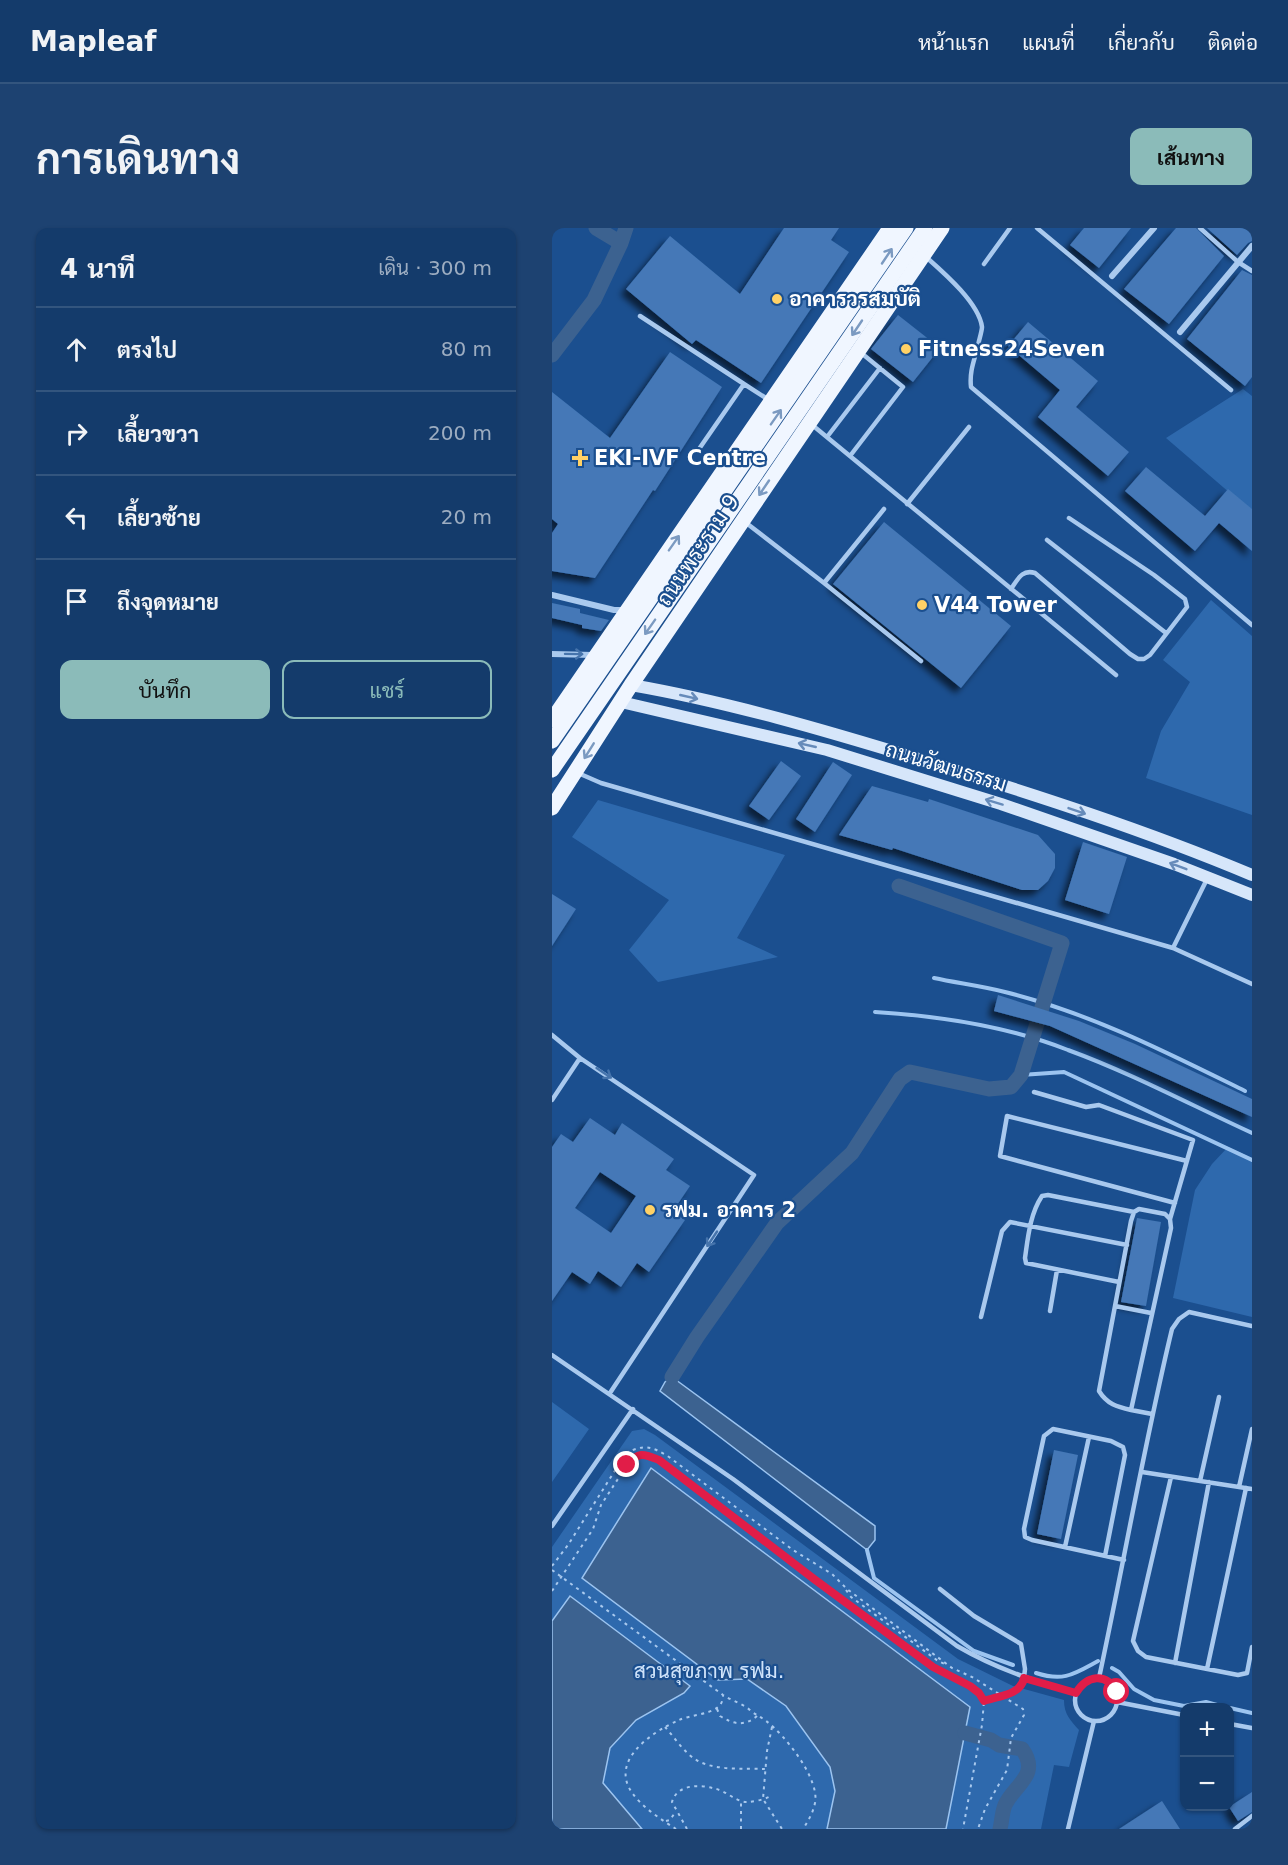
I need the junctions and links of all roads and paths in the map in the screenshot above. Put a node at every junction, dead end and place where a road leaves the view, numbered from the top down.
1 (890, 228) edge
2 (906, 228) edge
3 (925, 228) edge
4 (942, 228) edge
5 (1010, 228) edge
6 (1037, 228) edge
7 (1154, 228) edge
8 (1200, 228) edge
9 (1252, 246) edge
10 (924, 255) junction
11 (1238, 262) junction
12 (984, 264) dead end
13 (1252, 271) edge
14 (1112, 276) dead end
15 (640, 316) dead end
16 (1180, 332) dead end
17 (858, 350) junction
18 (880, 368) junction
19 (744, 384) junction
20 (1231, 390) dead end
21 (771, 402) junction
22 (809, 423) junction
23 (969, 427) dead end
24 (827, 437) junction
25 (699, 449) dead end
26 (850, 456) junction
27 (907, 504) junction
28 (884, 509) dead end
29 (1069, 518) dead end
30 (743, 520) junction
31 (1047, 540) dead end
32 (824, 583) junction
33 (1011, 589) junction
34 (552, 595) edge
35 (627, 610) junction
36 (1252, 625) edge
37 (1166, 633) junction
38 (552, 654) edge
39 (597, 655) junction
40 (921, 661) dead end
41 (1116, 675) dead end
42 (581, 678) junction
43 (631, 686) junction
44 (571, 692) junction
45 (621, 702) junction
46 (552, 720) edge
47 (552, 741) edge
48 (552, 770) edge
49 (576, 772) junction
50 (552, 808) edge
51 (1217, 860) junction
52 (1252, 875) edge
53 (1208, 877) junction
54 (1252, 895) edge
55 (1173, 948) junction
56 (1252, 984) edge
57 (552, 1035) edge
58 (580, 1058) junction
59 (1034, 1092) dead end
60 (552, 1100) edge
61 (1187, 1161) junction
62 (1175, 1203) junction
63 (1134, 1212) junction
64 (1170, 1219) junction
65 (1030, 1225) junction
66 (1126, 1245) junction
67 (1058, 1270) junction
68 (1119, 1282) junction
69 (1115, 1306) junction
70 (1050, 1311) dead end
71 (1151, 1313) junction
72 (981, 1317) dead end
73 (1252, 1326) edge
74 (552, 1354) edge
75 (610, 1393) junction
76 (1218, 1397) dead end
77 (633, 1409) junction
78 (1131, 1410) junction
79 (1152, 1414) junction
80 (1252, 1429) edge
81 (1089, 1437) junction
82 (1142, 1472) junction
83 (1171, 1477) junction
84 (1200, 1481) junction
85 (1209, 1482) junction
86 (1239, 1487) junction
87 (1249, 1489) edge
88 (552, 1526) edge
89 (1065, 1547) junction
90 (1105, 1556) junction
91 (1124, 1560) junction
92 (552, 1568) edge
93 (562, 1577) junction
94 (940, 1589) dead end
95 (552, 1591) edge
96 (1252, 1647) edge
97 (1175, 1663) junction
98 (1207, 1669) junction
99 (1024, 1678) junction
100 (1099, 1678) junction
101 (1076, 1693) junction
102 (723, 1695) junction
103 (1002, 1695) junction
104 (984, 1701) junction
105 (1117, 1702) junction
106 (717, 1708) junction
107 (1180, 1714) edge
108 (757, 1716) junction
109 (1094, 1722) junction
110 (1234, 1725) edge
111 (665, 1727) junction
112 (772, 1727) junction
113 (1252, 1728) edge
114 (765, 1770) junction
115 (769, 1797) dead end
116 (741, 1800) junction
117 (763, 1800) junction
118 (676, 1810) junction
119 (1252, 1816) edge
120 (665, 1821) junction
121 (676, 1829) edge
122 (687, 1829) edge
123 (741, 1829) edge
124 (782, 1829) edge
125 (803, 1829) edge
126 (963, 1829) edge
127 (978, 1829) edge
128 (1068, 1829) edge
129 (1234, 1829) edge

1 - 21 main road, ถนนพระราม 9
47 -> 2 main road, ถนนพระราม 9, bridge
3 -> 48 main road, ถนนพระราม 9, bridge
4 - 10 main road, ถนนพระราม 9
5 - 12 lane
6 - 20 lane
7 - 14 street
8 - 11 lane
9 - 11 street
10 - 17 main road, ถนนพระราม 9
10 - 36 lane
11 - 13 lane
11 - 16 street
15 - 19 lane
17 - 18 lane
17 - 22 main road, ถนนพระราม 9
18 - 24 lane
18 - 26 lane
19 - 21 lane
19 - 25 lane
35 -> 21 main road, ถนนพระราม 9
22 - 24 lane
22 -> 30 main road, ถนนพระราม 9
23 - 27 lane
24 - 26 lane
26 - 27 lane
27 - 33 lane
28 - 32 lane
29 - 37 lane
30 - 32 lane
30 - 43 main road, ถนนพระราม 9
31 - 37 lane
32 - 40 lane
33 - 37 lane
33 - 41 lane
34 - 35 street
35 - 39 main road, ถนนพระราม 9
38 -> 39 street
39 - 42 main road, ถนนพระราม 9
42 - 43 main road
42 - 44 main road, ถนนพระราม 9
43 - 45 main road, ถนนพระราม 9
43 -> 51 street, ถนนวัฒนธรรม
44 - 45 main road
44 - 46 main road, ถนนพระราม 9
45 -> 49 main road, ถนนพระราม 9
53 -> 45 street, ถนนวัฒนธรรม
49 - 50 main road, ถนนพระราม 9
49 - 55 lane
51 - 52 street, ถนนวัฒนธรรม
51 - 53 street
53 - 54 street, ถนนวัฒนธรรม
53 - 55 lane
55 - 56 lane
57 - 58 lane
58 - 60 lane
58 -> 75 lane
59 - 61 lane
61 - 62 lane
61 - 62 lane
62 - 64 lane
63 - 64 lane
63 - 65 lane
63 - 66 lane
64 - 71 lane
65 - 66 lane
65 - 67 lane
65 - 72 lane
66 - 68 lane
67 - 68 lane
67 - 70 lane
68 - 69 lane
69 - 71 lane
69 - 78 lane
71 - 78 lane
73 - 79 lane
74 - 75 lane
75 - 77 lane
76 - 84 lane
77 - 88 lane
77 - 99 lane
78 - 79 lane
79 - 82 lane
80 - 86 lane
81 - 89 lane
81 - 89 lane
81 - 90 lane
82 - 83 lane
82 - 91 lane
83 - 84 lane
83 - 97 lane
84 - 85 lane
85 - 86 lane
85 - 97 lane
86 - 87 lane
87 - 98 lane
89 - 90 lane
90 - 91 lane
91 - 100 lane
92 - 93 path
92 - 103 path
93 - 95 path
93 - 102 path
93 - 104 path
94 - 99 lane
96 - 98 lane
97 - 98 lane
99 - 101 lane
99 - 103 path
100 - 101 lane
100 - 105 lane
101 - 109 lane
102 - 106 path
102 - 108 path
103 - 104 path
103 - 127 path
104 - 126 path
105 - 107 lane
105 - 109 lane
106 - 108 path
106 - 111 path
108 - 112 path
109 - 128 lane
110 - 113 lane
111 - 114 path
111 - 120 path
112 - 114 path
112 - 125 path
114 - 117 path
115 - 117 path
116 - 117 path
116 - 118 path
116 - 123 path
117 - 124 path
118 - 120 path
118 - 122 path
119 - 129 lane
120 - 121 path

